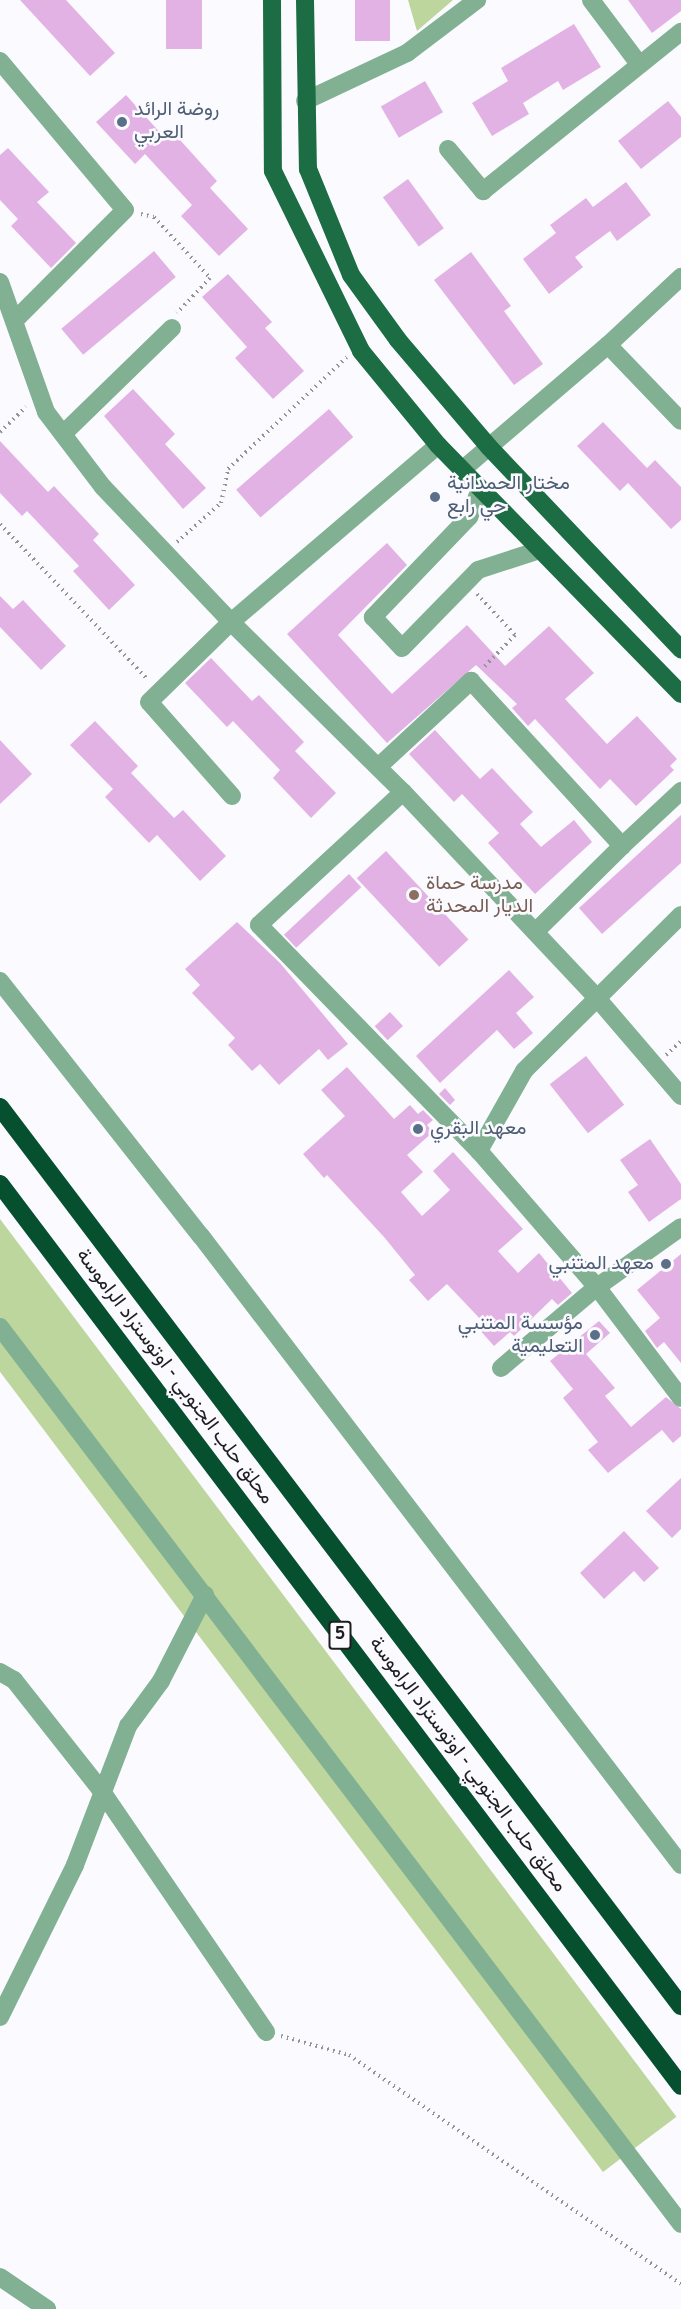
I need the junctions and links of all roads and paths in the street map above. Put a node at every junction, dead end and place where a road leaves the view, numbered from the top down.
1 (272, 0) edge
2 (305, 0) edge
3 (477, 0) edge
4 (591, 0) edge
5 (681, 32) edge
6 (0, 62) edge
7 (639, 64) junction
8 (305, 101) junction
9 (448, 149) dead end
10 (125, 210) junction
11 (681, 277) edge
12 (0, 282) edge
13 (14, 321) junction
14 (172, 328) joint
15 (608, 345) junction
16 (358, 346) junction
17 (39, 393) junction
18 (681, 421) edge
19 (0, 432) edge
20 (63, 435) junction
21 (438, 445) junction
22 (489, 447) junction
23 (462, 470) junction
24 (480, 489) junction
25 (0, 524) edge
26 (540, 550) junction
27 (165, 552) junction
28 (466, 583) junction
29 (231, 622) junction
30 (681, 649) edge
31 (471, 681) junction
32 (159, 692) junction
33 (681, 694) edge
34 (378, 767) junction
35 (681, 791) edge
36 (404, 792) junction
37 (232, 796) dead end
38 (622, 846) junction
39 (681, 915) edge
40 (535, 932) junction
41 (0, 981) edge
42 (597, 998) junction
43 (681, 1096) edge
44 (0, 1107) edge
45 (479, 1151) junction
46 (0, 1184) edge
47 (681, 1227) edge
48 (597, 1287) junction
49 (0, 1328) edge
50 (501, 1368) dead end
51 (681, 1398) edge
52 (205, 1595) junction
53 (0, 1672) edge
54 (101, 1790) junction
55 (681, 1864) edge
56 (681, 2006) edge
57 (0, 2017) edge
58 (266, 2032) joint
59 (681, 2086) edge
60 (681, 2224) edge
61 (0, 2277) edge
62 (681, 2284) edge
63 (47, 2309) edge

1 - 16 main road
2 - 8 main road
3 - 8 street
4 - 7 street
5 - 7 street
6 - 10 street
7 - 9 street
8 - 22 main road
10 - 13 street
10 - 14 path
11 - 15 street
12 - 13 street
13 - 17 street
14 - 20 street
15 - 18 street
15 - 22 street
16 - 21 main road
16 - 27 path
17 - 19 path
17 - 20 street
20 - 27 street
21 - 23 main road
21 - 29 street
22 - 23 street
22 - 30 main road
23 - 24 main road
24 - 26 main road
24 - 28 street
25 - 32 path
26 - 28 street
26 - 33 main road
27 - 29 street
28 - 31 path
29 - 32 street
29 - 34 street
31 - 34 street
31 - 38 street
32 - 37 street
34 - 36 street
35 - 38 street
36 - 40 street
36 - 45 street
38 - 40 street
39 - 42 street
40 - 42 street
41 - 55 street
42 - 43 street
42 - 45 street
44 - 56 highway, محلق حلب الجنوبي - اوتوستراد الراموسة / 5
45 - 48 street
46 - 59 highway, محلق حلب الجنوبي - اوتوستراد الراموسة / 5
47 - 48 street
48 - 50 street
48 - 51 street
49 - 52 street
52 - 54 street
52 - 60 street
53 - 54 street
54 - 57 street
54 - 58 street
58 - 62 path
61 - 63 street

